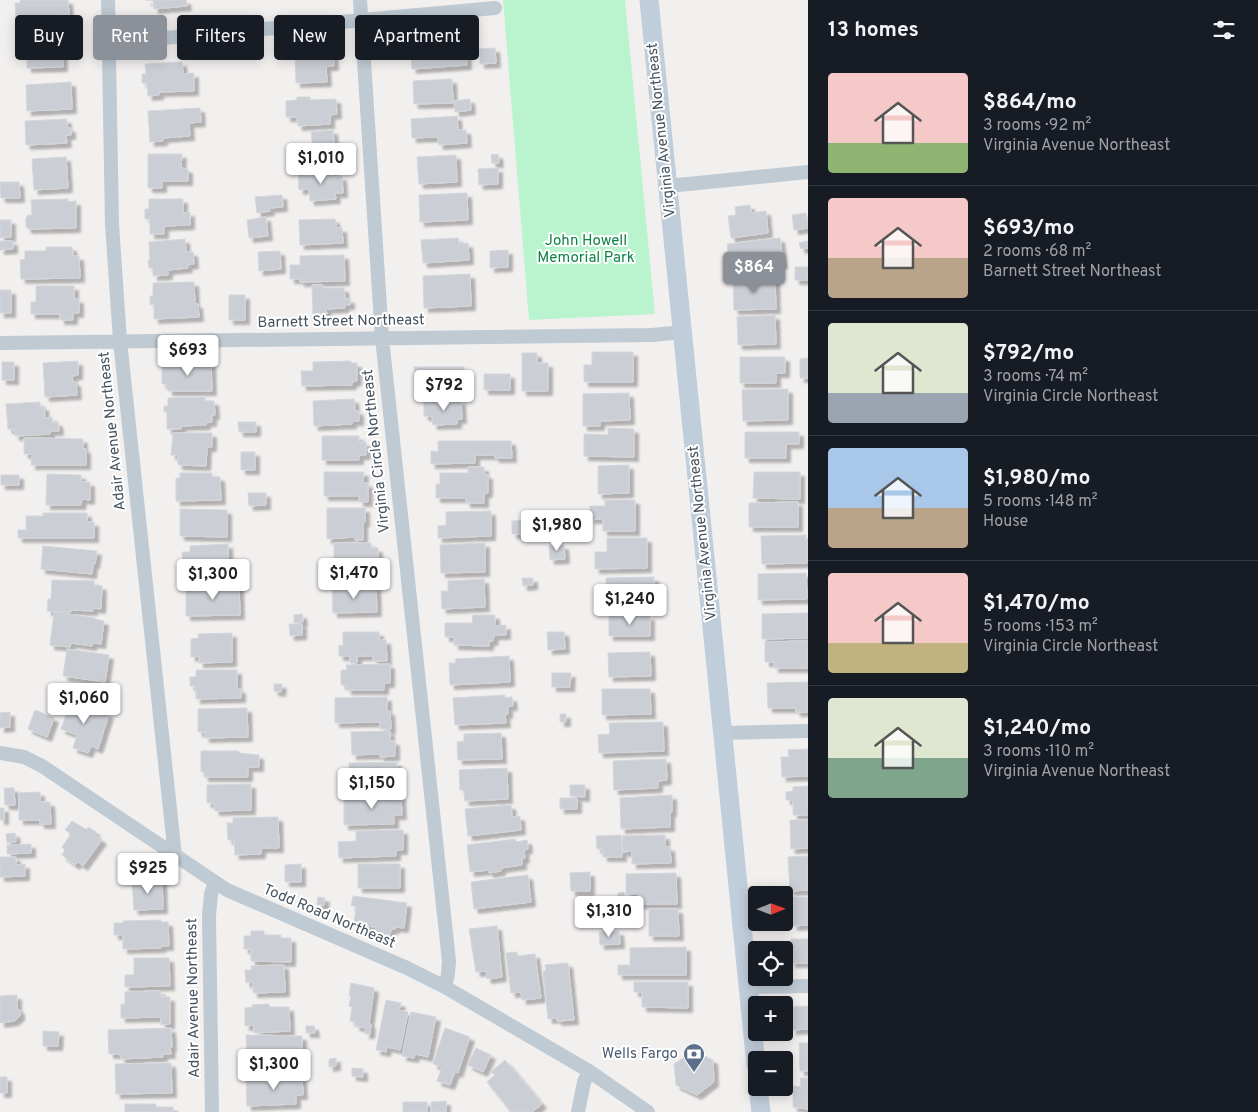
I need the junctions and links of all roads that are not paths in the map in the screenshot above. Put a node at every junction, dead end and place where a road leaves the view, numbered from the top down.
1 (108, 0) edge
2 (360, 0) edge
3 (649, 0) edge
4 (494, 8) dead end
5 (108, 15) edge
6 (362, 15) edge
7 (417, 15) edge
8 (355, 21) edge
9 (167, 38) edge
10 (109, 60) edge
11 (365, 60) edge
12 (808, 172) edge
13 (668, 186) junction
14 (683, 332) junction
15 (382, 338) junction
16 (120, 341) junction
17 (0, 343) edge
18 (808, 731) edge
19 (723, 733) junction
20 (0, 753) edge
21 (175, 856) junction
22 (215, 884) junction
23 (808, 986) edge
24 (445, 987) junction
25 (748, 987) junction
26 (755, 1051) edge
27 (589, 1071) junction
28 (759, 1096) edge
29 (212, 1112) edge
30 (578, 1112) edge
31 (648, 1112) edge
32 (761, 1112) edge

1 - 5 street, Adair Avenue Northeast
2 - 6 street, Virginia Circle Northeast
3 - 13 street, Virginia Avenue Northeast
4 - 7 street
8 - 9 street
10 - 16 street, Adair Avenue Northeast
11 - 15 street, Virginia Circle Northeast
12 - 13 street
13 - 14 street, Virginia Avenue Northeast
14 - 15 street, Barnett Street Northeast
14 - 19 street, Virginia Avenue Northeast
15 - 16 street, Barnett Street Northeast
15 - 24 street, Virginia Circle Northeast
16 - 17 street, Barnett Street Northeast
16 - 21 street, Adair Avenue Northeast
18 - 19 street
19 - 25 street, Virginia Avenue Northeast
20 - 21 street, Todd Road Northeast
21 - 22 street, Todd Road Northeast
22 - 24 street, Todd Road Northeast
22 - 29 street, Adair Avenue Northeast
23 - 25 street
24 - 27 street, Todd Road Northeast
25 - 26 street, Virginia Avenue Northeast
27 - 30 street
27 - 31 street, Todd Road Northeast
28 - 32 street

